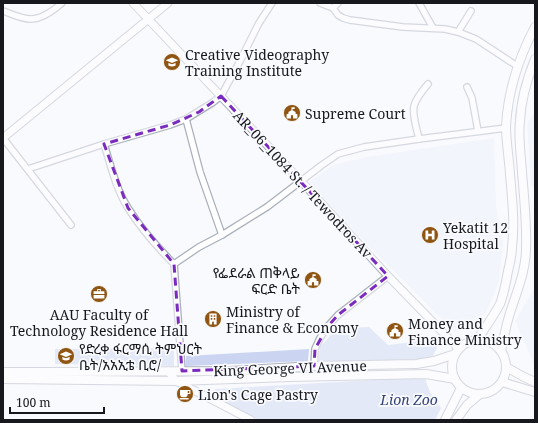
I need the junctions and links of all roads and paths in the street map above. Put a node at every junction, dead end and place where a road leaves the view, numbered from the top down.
1 (62, 3) edge
2 (133, 3) edge
3 (168, 3) edge
4 (272, 3) edge
5 (320, 3) edge
6 (338, 3) edge
7 (419, 3) edge
8 (333, 8) junction
9 (3, 11) edge
10 (471, 12) dead end
11 (149, 19) junction
12 (535, 27) edge
13 (433, 28) junction
14 (458, 32) junction
15 (535, 59) edge
16 (517, 66) junction
17 (428, 84) dead end
18 (467, 87) dead end
19 (220, 96) junction
20 (186, 119) junction
21 (506, 128) junction
22 (478, 131) junction
23 (3, 138) edge
24 (418, 139) junction
25 (104, 144) junction
26 (28, 169) junction
27 (302, 181) junction
28 (71, 225) dead end
29 (222, 235) junction
30 (512, 248) junction
31 (526, 250) junction
32 (174, 264) junction
33 (388, 276) junction
34 (477, 340) junction
35 (457, 351) junction
36 (501, 351) junction
37 (314, 366) junction
38 (506, 367) junction
39 (288, 368) junction
40 (182, 370) junction
41 (168, 371) junction
42 (3, 372) edge
43 (290, 377) junction
44 (3, 379) edge
45 (455, 380) junction
46 (176, 381) junction
47 (502, 382) junction
48 (535, 382) edge
49 (461, 388) junction
50 (535, 392) edge
51 (480, 394) junction
52 (251, 420) edge
53 (445, 420) edge
54 (456, 420) edge

1 - 9 street
2 - 11 street, AR_06_1084 St. / Tewodros Av
3 - 11 street
4 - 19 street
5 - 8 street
6 - 8 street
7 - 13 street
8 - 13 street
10 - 14 street
11 - 19 street, AR_06_1084 St. / Tewodros Av
11 - 23 street
12 - 16 main road
13 - 14 street
14 - 16 street
15 - 31 main road
16 - 21 main road
17 - 24 street
18 - 22 street
19 - 20 street
19 - 27 street, AR_06_1084 St. / Tewodros Av
20 - 25 street
20 - 29 street
21 - 22 street
21 - 30 main road
22 - 24 street
23 - 26 street
24 - 27 street
25 - 26 street
25 - 32 street
26 - 28 street
27 - 29 street
27 - 33 street, AR_06_1084 St. / Tewodros Av
29 - 32 street
30 - 31 main road
30 - 34 main road
31 - 36 main road
32 - 40 street
33 - 35 street, AR_06_1084 St. / Tewodros Av
33 - 37 street
34 - 35 main road
34 - 36 main road
35 - 37 main road, King George VI Avenue
35 - 45 main road
36 - 38 main road
37 - 39 main road, King George VI Avenue
38 - 47 main road
38 - 48 main road
39 - 40 main road, King George VI Avenue
39 - 43 main road
40 - 41 main road, King George VI Avenue
41 - 42 main road, King George VI Avenue
41 - 46 street
43 - 45 main road, King George VI Avenue
43 - 46 main road, King George VI Avenue
44 - 46 main road, King George VI Avenue
45 - 49 main road
46 - 52 street
47 - 50 main road
47 - 51 main road
49 - 51 main road
49 - 53 main road
51 - 54 main road

